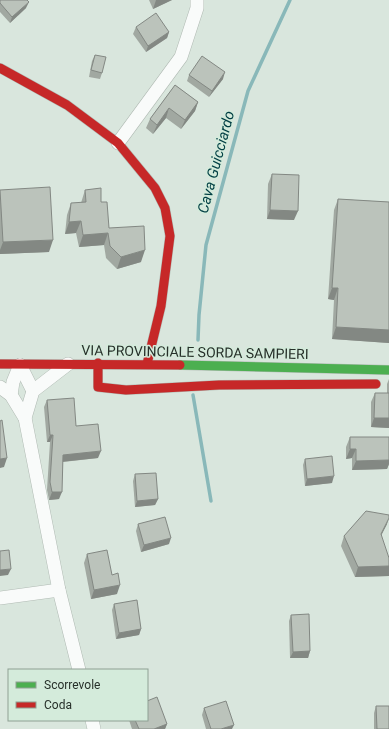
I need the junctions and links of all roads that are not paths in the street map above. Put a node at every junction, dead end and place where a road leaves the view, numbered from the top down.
1 (197, 0) edge
2 (0, 68) edge
3 (118, 143) junction
4 (98, 363) junction
5 (0, 364) edge
6 (69, 364) junction
7 (147, 364) junction
8 (20, 365) junction
9 (389, 370) edge
10 (376, 384) dead end
11 (0, 387) edge
12 (33, 391) junction
13 (9, 397) edge
14 (26, 418) junction
15 (59, 590) junction
16 (0, 598) edge
17 (79, 669) edge

1 - 3 street
2 - 3 street
3 - 7 street
4 - 6 street, VIA PROVINCIALE SORDA SAMPIERI
4 - 7 street, VIA PROVINCIALE SORDA SAMPIERI
4 - 10 street
5 - 8 street, VIA PROVINCIALE SORDA SAMPIERI
6 - 8 street, VIA PROVINCIALE SORDA SAMPIERI
6 - 12 street
7 - 9 street, VIA PROVINCIALE SORDA SAMPIERI
8 - 12 street
8 - 13 street
11 - 13 street
12 - 14 street
13 - 14 street
14 - 15 street
15 - 16 street
15 - 17 street

